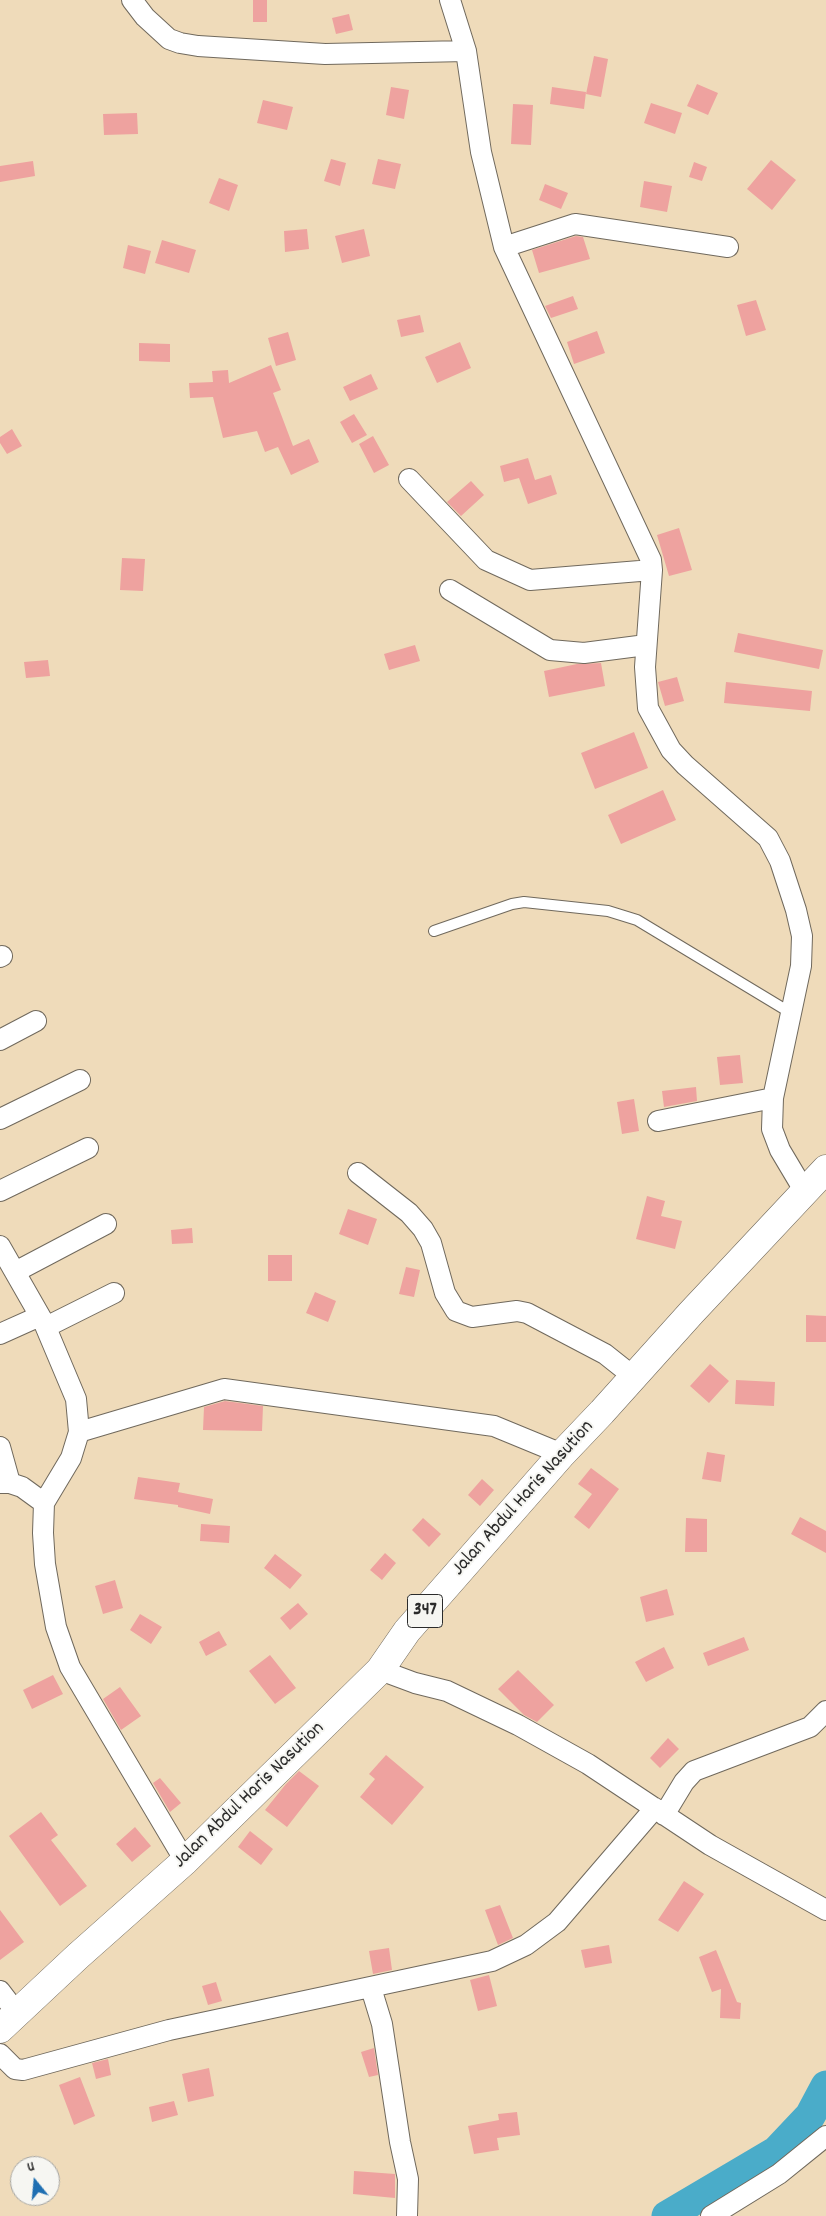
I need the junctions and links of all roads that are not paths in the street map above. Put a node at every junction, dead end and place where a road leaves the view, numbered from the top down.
1 (132, 0) edge
2 (450, 0) edge
3 (466, 51) junction
4 (504, 247) junction
5 (728, 247) dead end
6 (409, 479) dead end
7 (652, 570) junction
8 (450, 590) dead end
9 (646, 645) junction
10 (434, 931) dead end
11 (791, 1013) junction
12 (36, 1021) dead end
13 (0, 1040) edge
14 (80, 1080) dead end
15 (773, 1098) junction
16 (0, 1119) edge
17 (658, 1121) dead end
18 (88, 1148) dead end
19 (826, 1169) edge
20 (358, 1174) dead end
21 (0, 1191) edge
22 (805, 1192) junction
23 (106, 1224) dead end
24 (0, 1246) edge
25 (15, 1272) junction
26 (114, 1293) dead end
27 (43, 1322) junction
28 (0, 1334) edge
29 (634, 1377) junction
30 (79, 1432) junction
31 (0, 1448) edge
32 (562, 1454) junction
33 (5, 1483) edge
34 (44, 1503) junction
35 (380, 1670) junction
36 (826, 1711) edge
37 (660, 1811) junction
38 (185, 1861) junction
39 (824, 1910) edge
40 (371, 1988) junction
41 (0, 1991) edge
42 (8, 2020) edge
43 (0, 2054) edge
44 (826, 2136) edge
45 (407, 2216) edge
46 (711, 2216) edge

1 - 3 street
2 - 3 street
3 - 4 street
4 - 5 street
4 - 7 street
6 - 7 street
7 - 9 street
8 - 9 street
9 - 11 street
10 - 11 lane
11 - 15 street
12 - 13 street
14 - 16 street
15 - 17 street
15 - 22 street
18 - 21 street
19 - 22 main road, Jalan Abdul Haris Nasution / 347
20 - 29 street
22 - 29 main road, Jalan Abdul Haris Nasution / 347
23 - 25 street
24 - 25 street
25 - 27 street
26 - 27 street
27 - 28 street
27 - 30 street
29 - 32 main road, Jalan Abdul Haris Nasution / 347
30 - 32 street
30 - 34 street
31 - 33 street
32 - 35 main road, Jalan Abdul Haris Nasution / 347
33 - 34 street
34 - 38 street
35 - 37 street
35 - 38 main road, Jalan Abdul Haris Nasution / 347
36 - 37 street
37 - 39 street
37 - 40 street
38 - 42 main road, Jalan Abdul Haris Nasution / 347
40 - 43 street
40 - 45 street
41 - 42 street
44 - 46 street

